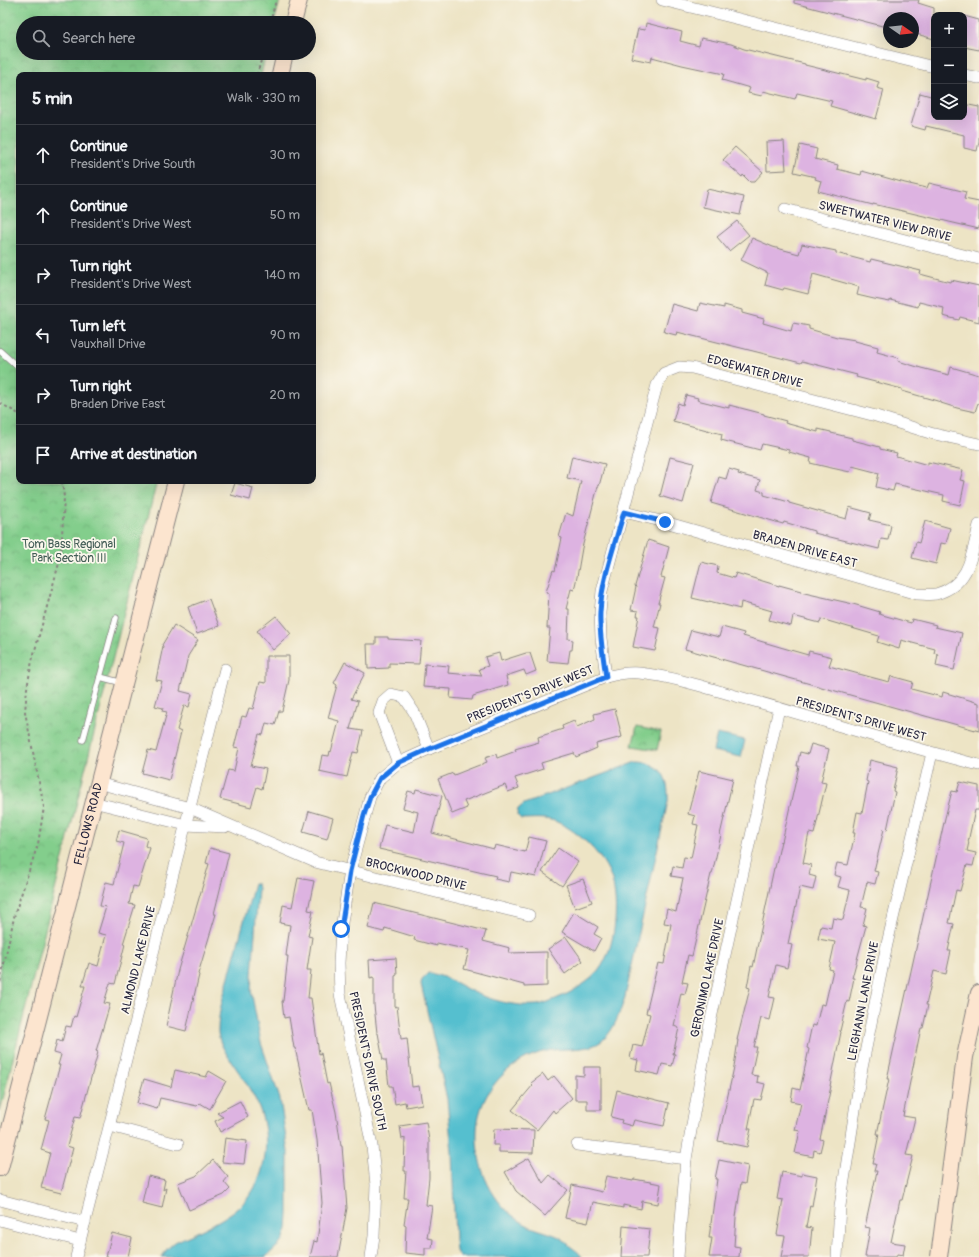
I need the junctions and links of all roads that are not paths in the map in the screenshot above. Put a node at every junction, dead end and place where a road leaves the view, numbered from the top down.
1 (299, 0) edge
2 (662, 0) edge
3 (295, 16) edge
4 (283, 60) edge
5 (931, 66) edge
6 (281, 72) edge
7 (967, 76) edge
8 (979, 78) edge
9 (784, 209) dead end
10 (979, 259) edge
11 (0, 351) edge
12 (16, 365) edge
13 (979, 444) edge
14 (175, 484) edge
15 (624, 512) junction
16 (979, 525) edge
17 (116, 618) dead end
18 (225, 669) dead end
19 (100, 677) junction
20 (606, 677) junction
21 (125, 683) junction
22 (779, 708) junction
23 (83, 740) dead end
24 (429, 749) junction
25 (932, 753) junction
26 (398, 763) junction
27 (979, 765) edge
28 (98, 783) junction
29 (93, 802) junction
30 (190, 808) junction
31 (186, 825) junction
32 (231, 827) junction
33 (350, 871) junction
34 (529, 915) dead end
35 (979, 994) edge
36 (110, 1126) junction
37 (178, 1144) dead end
38 (577, 1145) dead end
39 (686, 1159) junction
40 (0, 1168) edge
41 (0, 1200) edge
42 (0, 1220) edge
43 (85, 1222) junction
44 (80, 1241) junction
45 (76, 1257) edge
46 (371, 1257) edge
47 (678, 1257) edge
48 (837, 1257) edge
49 (939, 1257) edge

1 - 3 street
2 - 5 street
4 - 6 street
7 - 8 street
9 - 10 street, SWEETWATER VIEW DRIVE
11 - 12 lane
13 - 15 street, EDGEWATER DRIVE
14 - 21 street, FELLOWS ROAD
15 - 16 street, BRADEN DRIVE EAST
15 - 20 street, EDGEWATER DRIVE
17 - 19 lane
18 - 30 street, ALMOND LAKE DRIVE
19 - 21 lane
19 - 23 lane
20 - 22 street, PRESIDENT'S DRIVE WEST
20 - 24 street, PRESIDENT'S DRIVE WEST
21 - 28 street, FELLOWS ROAD
22 - 25 street, PRESIDENT'S DRIVE WEST
22 - 39 street, GERONIMO LAKE DRIVE
24 - 26 street, PRESIDENT'S DRIVE WEST
24 - 26 street
25 - 27 street, PRESIDENT'S DRIVE WEST
25 - 48 street, LEIGHANN LANE DRIVE
26 - 33 street, PRESIDENT'S DRIVE WEST
28 - 29 street, FELLOWS ROAD
28 - 30 street, BROCKWOOD DRIVE
29 - 31 street, BROCKWOOD DRIVE
29 - 40 street, FELLOWS ROAD
30 - 31 street, ALMOND LAKE DRIVE
30 - 32 street, BROCKWOOD DRIVE
31 - 32 street, BROCKWOOD DRIVE
31 - 36 street, ALMOND LAKE DRIVE
32 - 33 street, BROCKWOOD DRIVE
33 - 34 street, BROCKWOOD DRIVE
33 - 46 street, PRESIDENT'S DRIVE SOUTH
35 - 49 street
36 - 37 street
36 - 43 street, ALMOND LAKE DRIVE
38 - 39 street
39 - 47 street, GERONIMO LAKE DRIVE
41 - 43 street
42 - 44 street
43 - 44 street, ALMOND LAKE DRIVE
44 - 45 street, ALMOND LAKE DRIVE

